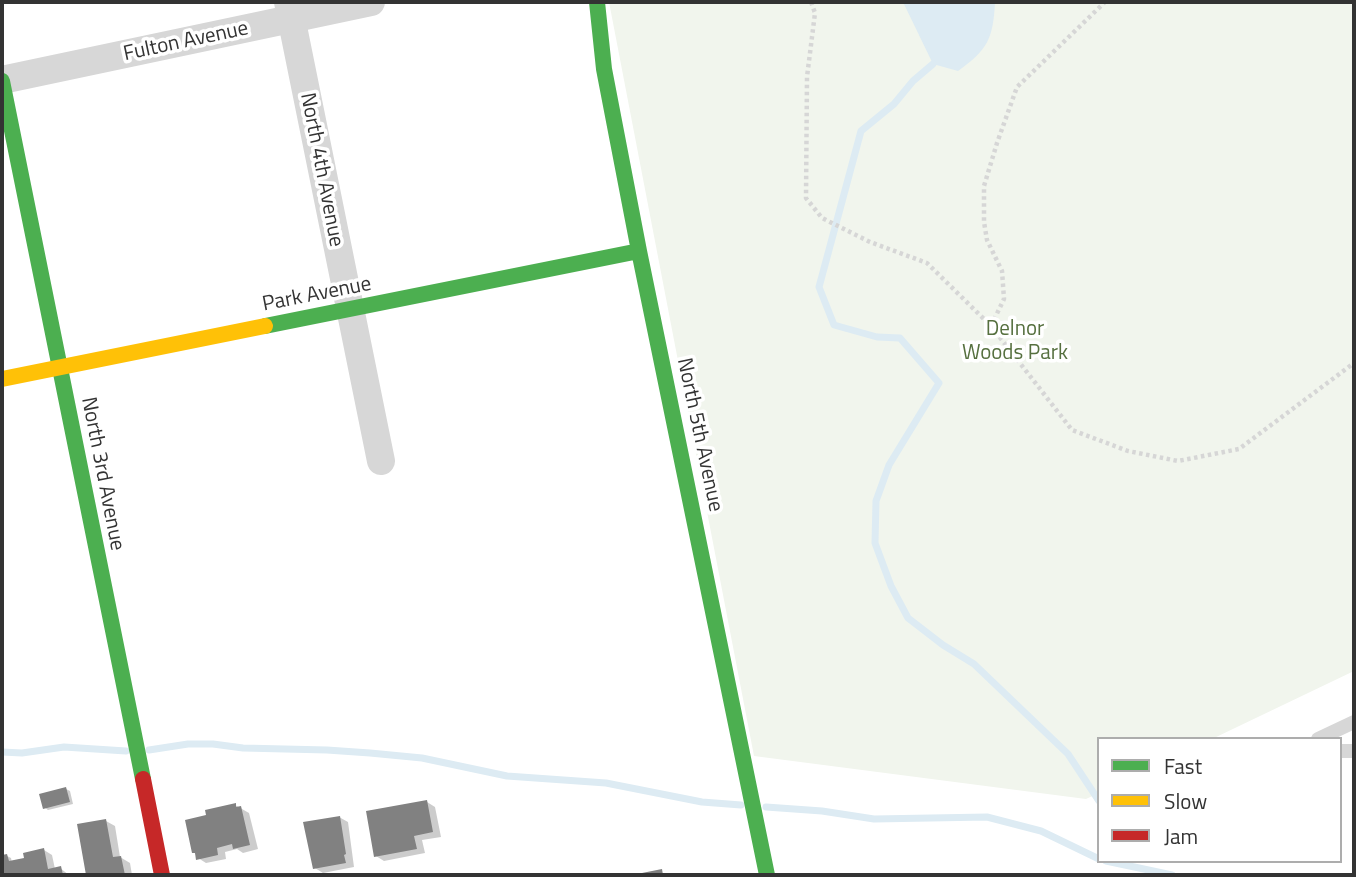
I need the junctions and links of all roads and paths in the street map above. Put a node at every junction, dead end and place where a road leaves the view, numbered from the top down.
1 (371, 2) edge
2 (597, 2) edge
3 (811, 2) edge
4 (1105, 2) edge
5 (290, 11) edge
6 (2, 81) edge
7 (639, 251) junction
8 (349, 310) junction
9 (991, 326) junction
10 (1354, 363) edge
11 (60, 368) junction
12 (2, 379) edge
13 (381, 461) dead end
14 (1354, 722) edge
15 (1322, 737) edge
16 (162, 875) edge
17 (767, 875) edge

1 - 5 street, Fulton Avenue
2 - 7 street, North 5th Avenue
3 - 9 path
4 - 9 path
5 - 6 street, Fulton Avenue
5 - 8 street, North 4th Avenue
6 - 11 street, North 3rd Avenue
7 - 8 street, Park Avenue
7 - 17 street, North 5th Avenue
8 - 11 street, Park Avenue
8 - 13 street, North 4th Avenue
9 - 10 path
11 - 12 street, Park Avenue
11 - 16 street, North 3rd Avenue
14 - 15 lane

